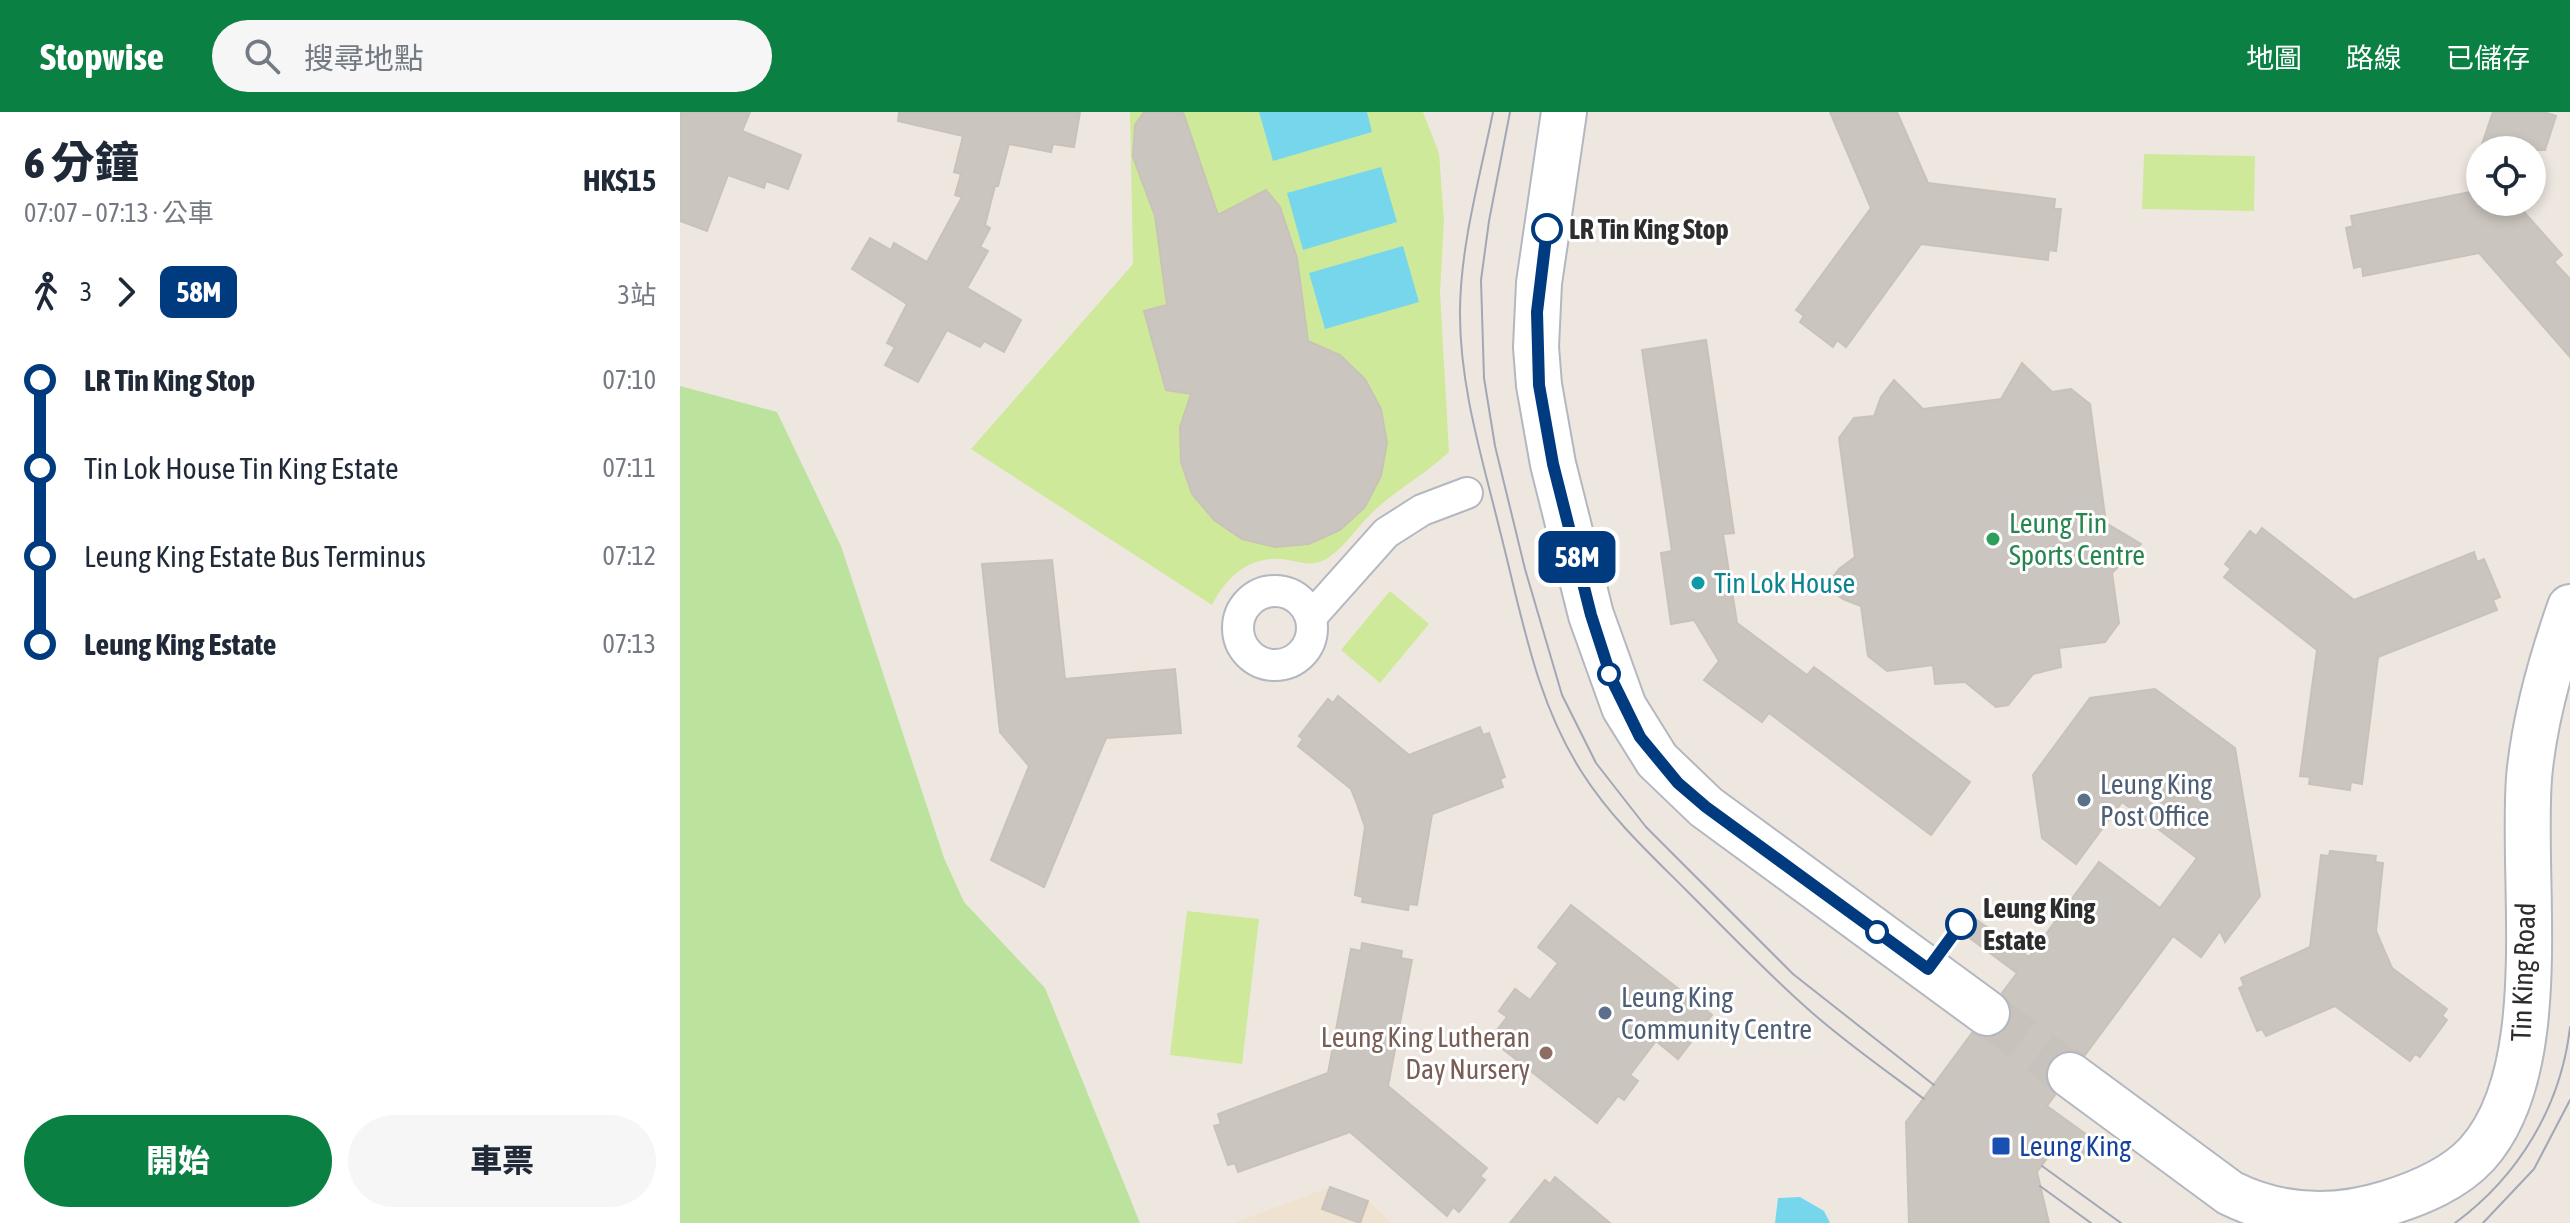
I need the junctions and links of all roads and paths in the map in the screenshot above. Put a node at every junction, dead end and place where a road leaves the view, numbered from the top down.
1 (1564, 112) edge
2 (1467, 493) dead end
3 (2570, 607) edge
4 (1311, 617) dead end
5 (1987, 1013) tunnel mouth
6 (2070, 1075) tunnel mouth

1 - 5 street
2 - 4 street
3 - 6 street, Tin King Road

